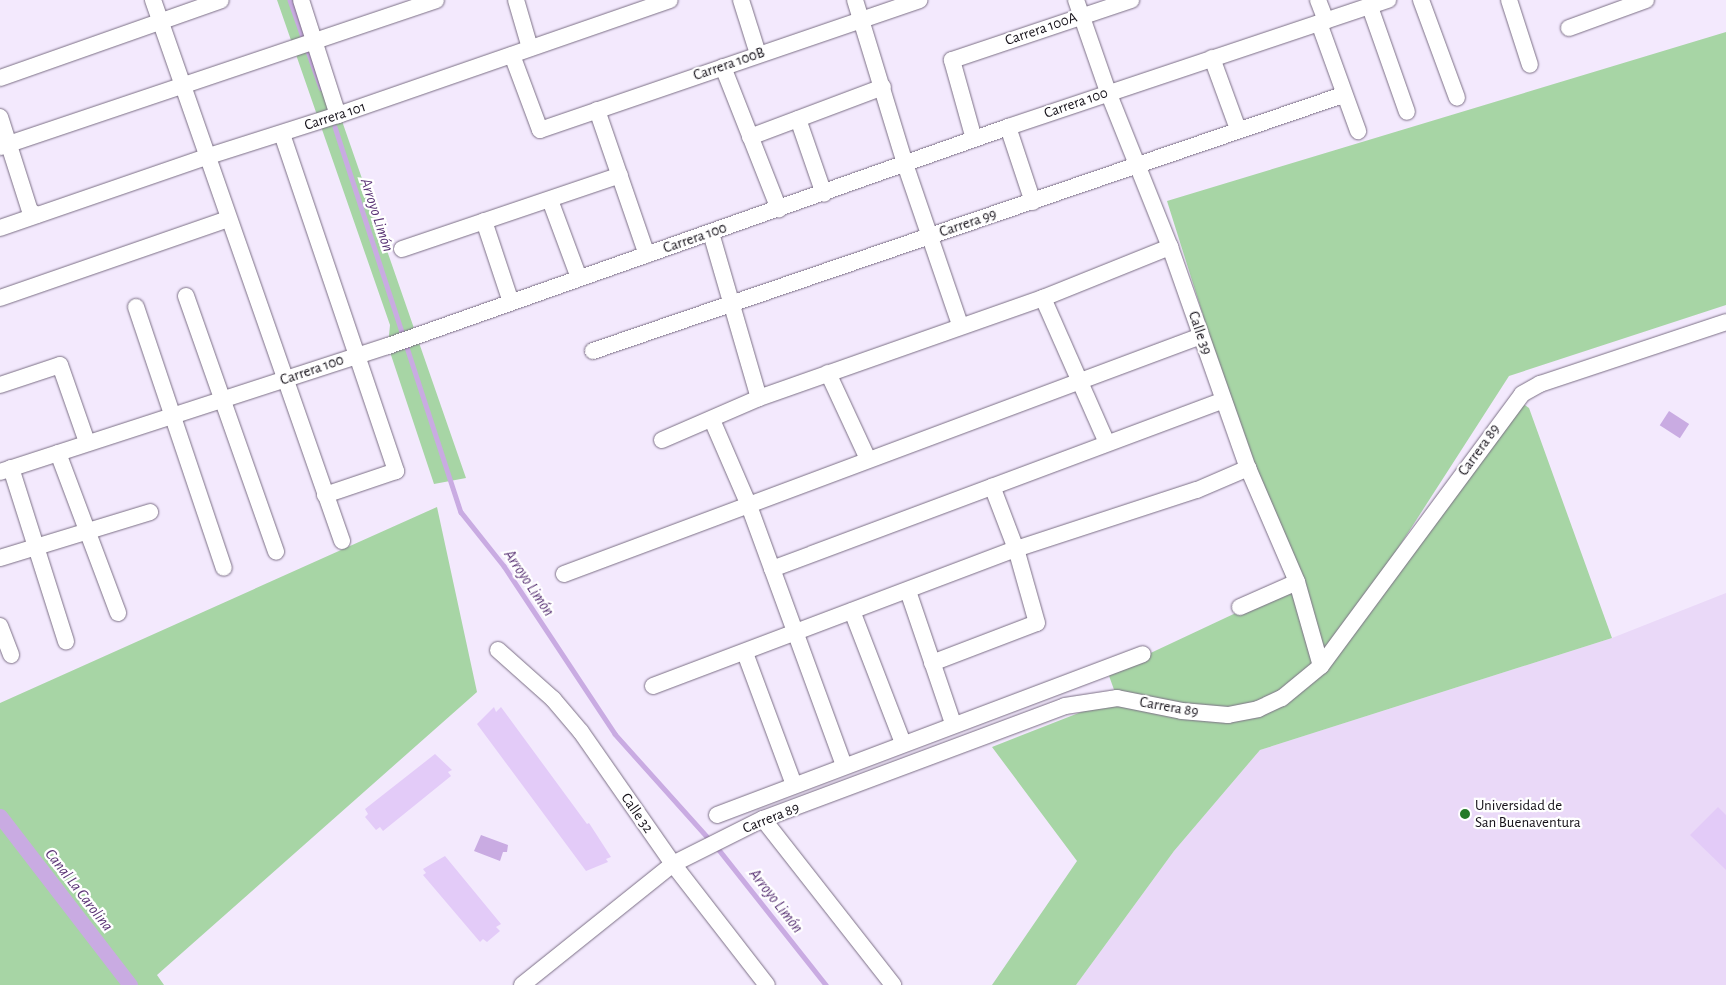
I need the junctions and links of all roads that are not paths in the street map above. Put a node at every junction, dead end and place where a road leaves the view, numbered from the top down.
1 (153, 0) edge
2 (221, 0) edge
3 (301, 0) edge
4 (436, 0) edge
5 (516, 0) edge
6 (670, 0) edge
7 (741, 0) edge
8 (855, 0) edge
9 (919, 0) edge
10 (1131, 0) edge
11 (1318, 0) edge
12 (1388, 0) edge
13 (1421, 0) edge
14 (1509, 0) edge
15 (1646, 0) edge
16 (1370, 7) junction
17 (1079, 8) edge
18 (862, 18) junction
19 (159, 21) junction
20 (1322, 22) junction
21 (1569, 28) dead end
22 (307, 42) junction
23 (530, 48) junction
24 (758, 54) junction
25 (512, 55) junction
26 (1212, 58) junction
27 (1530, 65) dead end
28 (723, 67) junction
29 (0, 78) edge
30 (181, 85) junction
31 (883, 87) junction
32 (1108, 92) junction
33 (1343, 94) junction
34 (1457, 98) dead end
35 (597, 110) junction
36 (1407, 112) dead end
37 (338, 115) junction
38 (0, 117) edge
39 (798, 119) junction
40 (1008, 126) junction
41 (1238, 129) junction
42 (1358, 131) dead end
43 (282, 134) junction
44 (750, 137) junction
45 (974, 139) junction
46 (4, 146) edge
47 (206, 156) junction
48 (905, 164) junction
49 (1138, 165) junction
50 (620, 175) junction
51 (824, 194) junction
52 (550, 200) junction
53 (1033, 202) junction
54 (778, 209) junction
55 (37, 215) junction
56 (228, 219) junction
57 (484, 221) junction
58 (0, 228) edge
59 (711, 233) junction
60 (929, 236) junction
61 (1170, 247) junction
62 (402, 249) dead end
63 (647, 255) junction
64 (578, 278) junction
65 (186, 296) dead end
66 (0, 298) edge
67 (1043, 298) junction
68 (511, 302) junction
69 (732, 304) junction
70 (136, 307) dead end
71 (1726, 322) edge
72 (960, 326) junction
73 (1201, 336) junction
74 (593, 351) dead end
75 (358, 354) junction
76 (828, 373) junction
77 (285, 380) junction
78 (1078, 381) junction
79 (0, 385) edge
80 (759, 398) junction
81 (1223, 400) junction
82 (224, 401) junction
83 (174, 418) junction
84 (712, 420) junction
85 (662, 440) dead end
86 (87, 442) junction
87 (1107, 443) junction
88 (58, 453) junction
89 (868, 459) junction
90 (1248, 468) junction
91 (5, 470) edge
92 (992, 486) junction
93 (325, 494) junction
94 (748, 503) junction
95 (150, 512) dead end
96 (87, 532) junction
97 (342, 541) dead end
98 (36, 548) junction
99 (1016, 549) junction
100 (276, 552) dead end
101 (0, 558) edge
102 (224, 568) dead end
103 (772, 570) junction
104 (564, 574) dead end
105 (1297, 582) junction
106 (908, 591) junction
107 (1240, 607) dead end
108 (852, 612) junction
109 (118, 614) dead end
110 (0, 626) edge
111 (795, 633) junction
112 (66, 641) dead end
113 (498, 650) dead end
114 (745, 653) junction
115 (1142, 654) dead end
116 (11, 655) dead end
117 (932, 663) junction
118 (1321, 666) junction
119 (653, 686) dead end
120 (953, 723) junction
121 (903, 743) junction
122 (844, 766) junction
123 (794, 785) junction
124 (716, 815) dead end
125 (762, 819) junction
126 (677, 862) junction
127 (531, 982) edge
128 (767, 985) edge
129 (893, 985) edge

1 - 19 street
2 - 19 street
3 - 22 street
4 - 22 street
5 - 23 street
6 - 23 street, Carrera 101
7 - 24 street
8 - 18 street
9 - 18 street, Carrera 100B
10 - 17 street, Carrera 100A
11 - 20 street
12 - 16 street, Carrera 100
13 - 34 street
14 - 27 street
15 - 21 street
16 - 20 street, Carrera 100
16 - 36 street
17 - 32 street, Calle 39
17 - 45 street, Carrera 100A
18 - 24 street, Carrera 100B
18 - 31 street
19 - 29 street
19 - 30 street
20 - 26 street, Carrera 100
20 - 33 street
22 - 30 street
22 - 37 street
23 - 25 street, Carrera 101
24 - 28 street, Carrera 100B
25 - 35 street, Carrera 100B
25 - 37 street, Carrera 101
26 - 32 street, Carrera 100
26 - 41 street
28 - 35 street, Carrera 100B
28 - 44 street
30 - 46 street
30 - 47 street
31 - 39 street
31 - 48 street
32 - 40 street, Carrera 100
32 - 49 street, Calle 39
33 - 41 street, Carrera 99
33 - 42 street
35 - 50 street
37 - 43 street, Carrera 101
38 - 46 street
39 - 44 street
39 - 51 street
40 - 45 street, Carrera 100
40 - 53 street
41 - 49 street, Carrera 99
43 - 47 street, Carrera 101
43 - 75 street
44 - 54 street
45 - 48 street, Carrera 100
46 - 55 street
47 - 55 street, Carrera 101
47 - 56 street
48 - 51 street, Carrera 100
48 - 60 street
49 - 53 street, Carrera 99
49 - 61 street, Calle 39
50 - 52 street
50 - 63 street
51 - 54 street, Carrera 100
52 - 57 street
52 - 64 street
53 - 60 street, Carrera 99
54 - 59 street, Carrera 100
55 - 58 street, Carrera 101
56 - 66 street
56 - 77 street
57 - 62 street
57 - 68 street
59 - 63 street, Carrera 100
59 - 69 street
60 - 69 street, Carrera 99
60 - 72 street
61 - 67 street
61 - 73 street, Calle 39
63 - 64 street, Carrera 100
64 - 68 street, Carrera 100
65 - 82 street
67 - 72 street
67 - 78 street
68 - 75 street, Carrera 100
69 - 74 street, Carrera 99
69 - 80 street
70 - 83 street
71 - 118 street, Carrera 89
72 - 76 street
73 - 78 street
73 - 81 street, Calle 39
75 - 77 street, Carrera 100
75 - 93 street
76 - 80 street
76 - 89 street
77 - 82 street, Carrera 100
77 - 93 street
78 - 87 street
78 - 89 street
79 - 86 street
80 - 84 street
81 - 87 street
81 - 90 street, Calle 39
82 - 83 street, Carrera 100
82 - 100 street
83 - 86 street, Carrera 100
83 - 102 street
84 - 85 street
84 - 94 street
86 - 88 street, Carrera 100
87 - 92 street
88 - 91 street, Carrera 100
88 - 96 street
89 - 94 street
90 - 99 street
90 - 105 street, Calle 39
91 - 98 street
92 - 99 street
92 - 103 street
93 - 97 street
94 - 103 street
94 - 104 street
95 - 96 street
96 - 98 street
96 - 109 street
98 - 101 street
98 - 112 street
99 - 106 street
99 - 117 street
103 - 111 street
105 - 107 street
105 - 118 street, Calle 39
106 - 108 street
106 - 117 street
108 - 111 street
108 - 121 street
110 - 116 street
111 - 114 street
111 - 122 street
113 - 126 street, Calle 32
114 - 119 street
114 - 123 street
115 - 120 street
117 - 120 street
118 - 125 street, Carrera 89
120 - 121 street
121 - 122 street
122 - 123 street
123 - 124 street
125 - 126 street, Carrera 89
125 - 129 street
126 - 127 street, Carrera 89
126 - 128 street, Calle 32

